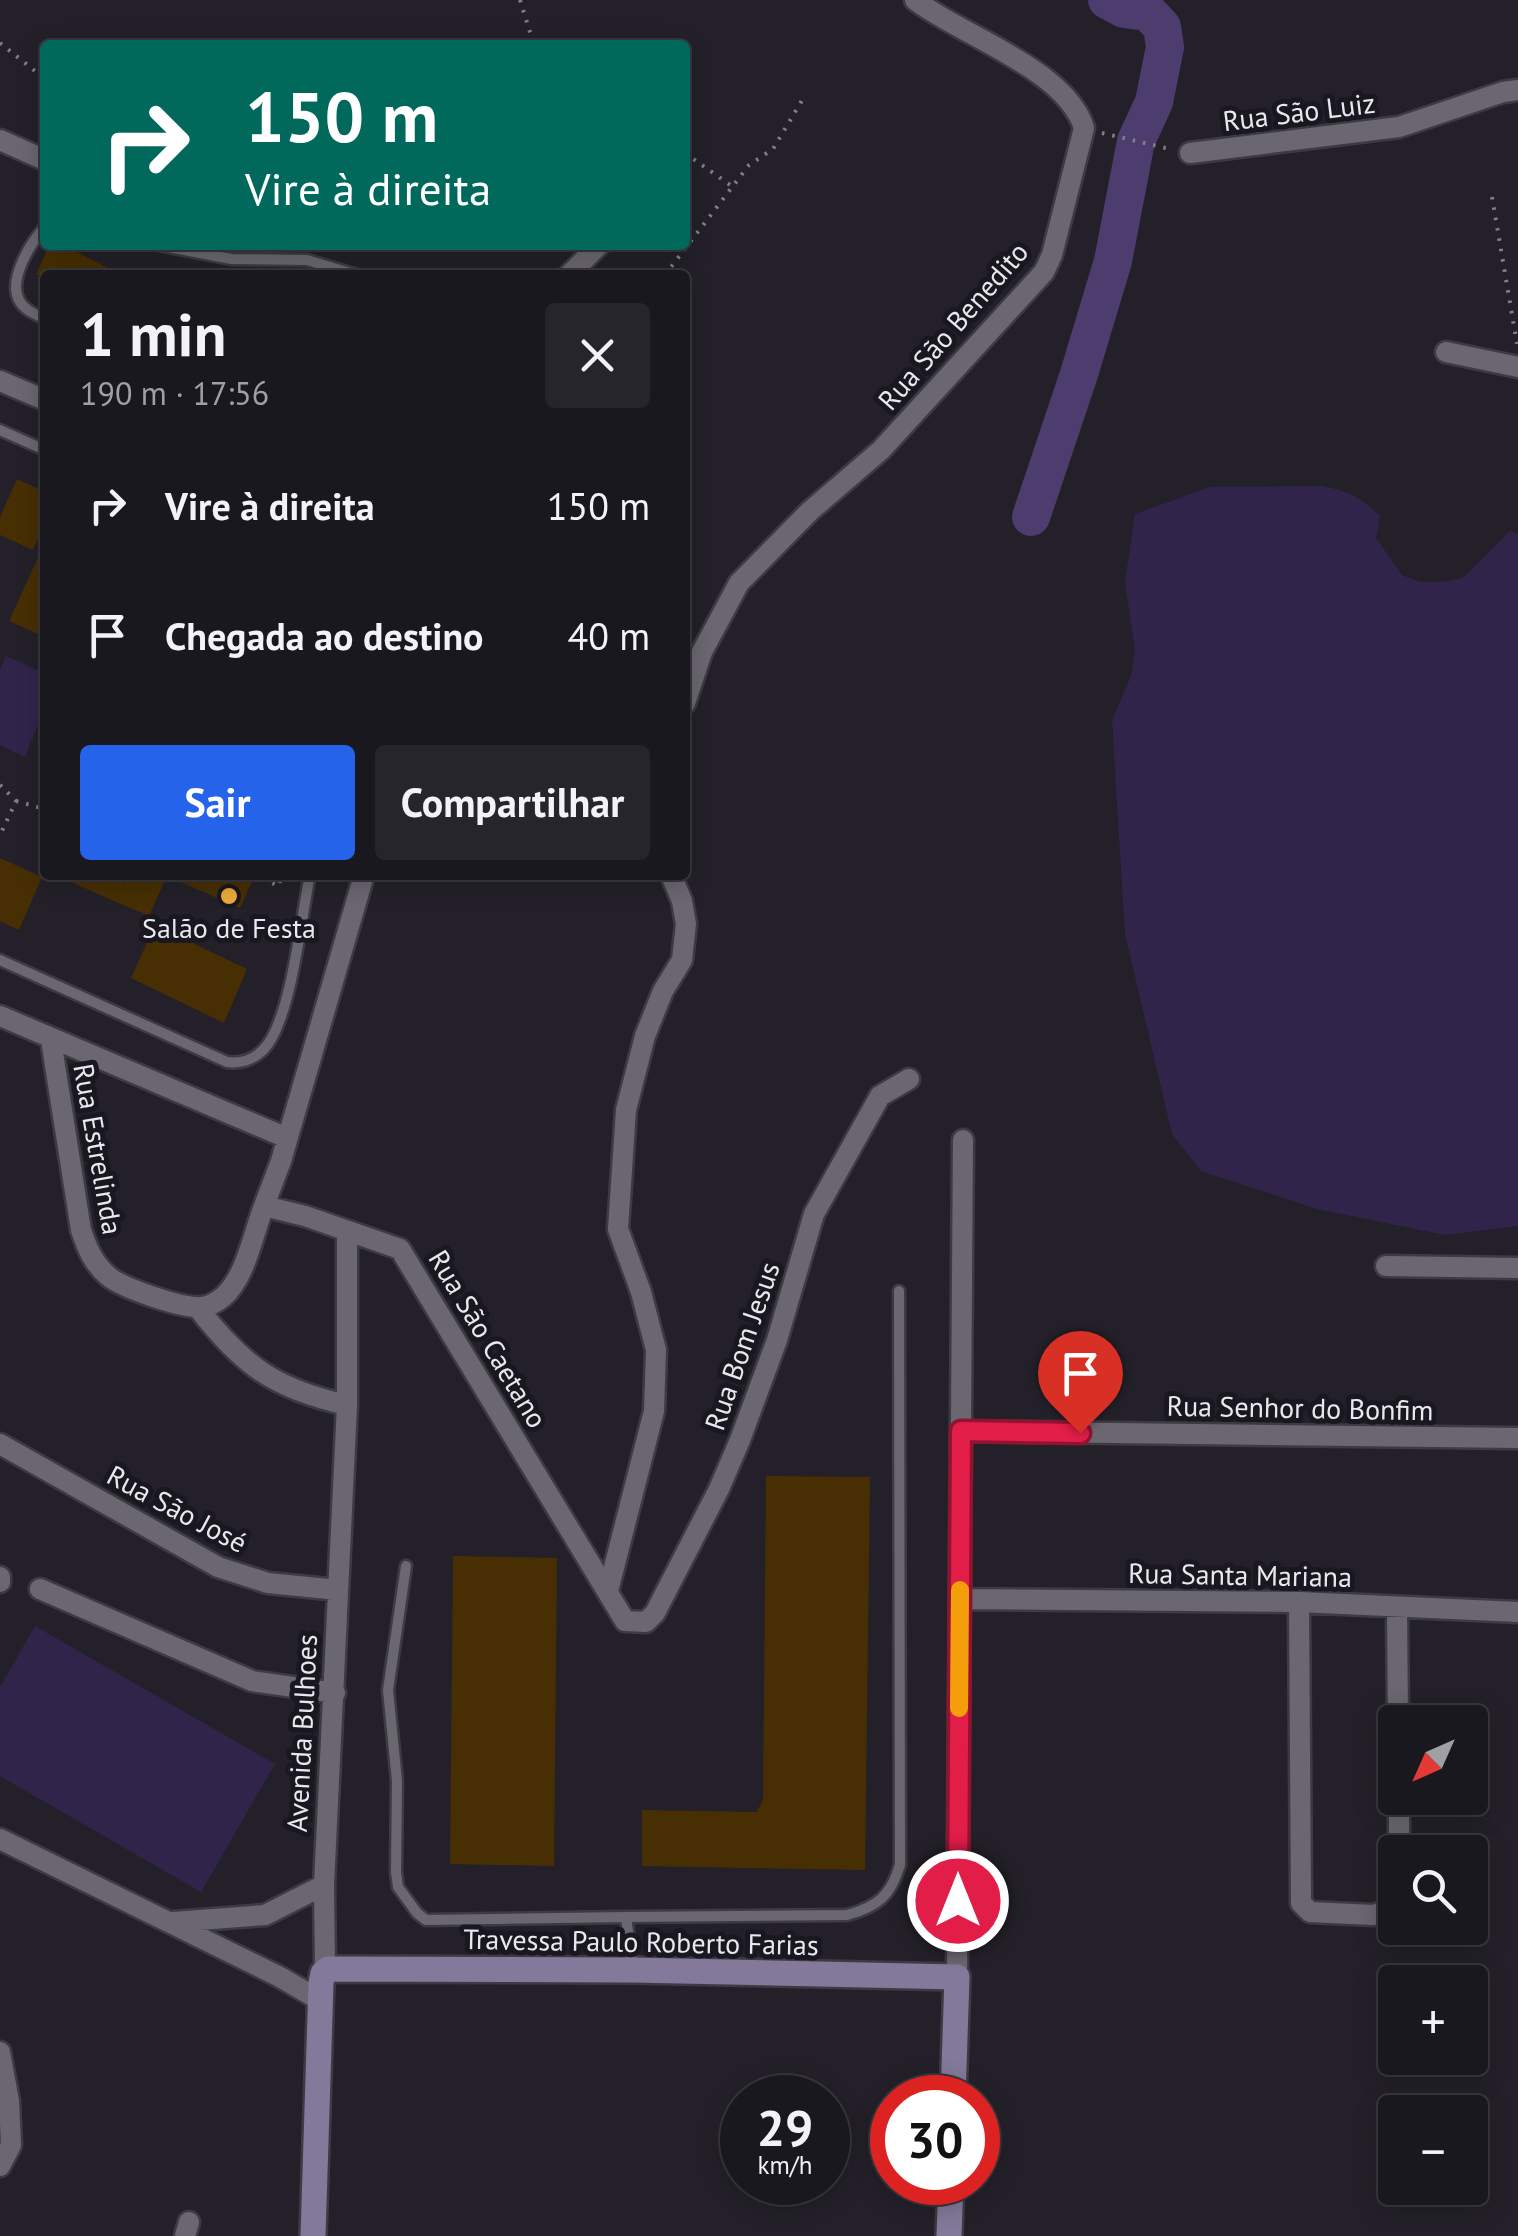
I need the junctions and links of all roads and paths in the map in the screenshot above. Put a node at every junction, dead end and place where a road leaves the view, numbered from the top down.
1 (520, 0) edge
2 (915, 0) edge
3 (532, 40) edge
4 (0, 43) edge
5 (40, 75) edge
6 (1518, 90) edge
7 (804, 96) dead end
8 (1084, 128) junction
9 (0, 140) edge
10 (1190, 154) joint
11 (690, 157) edge
12 (40, 158) edge
13 (732, 188) junction
14 (1492, 197) dead end
15 (40, 236) edge
16 (690, 243) edge
17 (184, 250) edge
18 (594, 250) edge
19 (684, 250) edge
20 (340, 270) edge
21 (574, 270) edge
22 (669, 270) edge
23 (40, 316) edge
24 (1518, 349) edge
25 (1446, 352) dead end
26 (1518, 366) edge
27 (0, 381) edge
28 (40, 398) edge
29 (0, 430) edge
30 (40, 448) edge
31 (690, 688) edge
32 (0, 785) edge
33 (16, 801) junction
34 (40, 808) edge
35 (0, 835) edge
36 (309, 880) edge
37 (363, 880) edge
38 (673, 880) edge
39 (0, 960) edge
40 (0, 1016) edge
41 (51, 1040) junction
42 (909, 1080) dead end
43 (287, 1138) junction
44 (963, 1140) dead end
45 (264, 1206) junction
46 (346, 1232) junction
47 (1386, 1266) dead end
48 (1518, 1268) edge
49 (898, 1291) dead end
50 (198, 1308) junction
51 (347, 1404) junction
52 (961, 1431) junction
53 (1518, 1438) edge
54 (0, 1444) edge
55 (406, 1566) dead end
56 (40, 1590) dead end
57 (338, 1590) junction
58 (608, 1591) junction
59 (960, 1598) junction
60 (1299, 1602) junction
61 (1398, 1608) junction
62 (1518, 1612) edge
63 (625, 1621) joint
64 (336, 1693) junction
65 (1398, 1705) edge
66 (0, 1840) edge
67 (324, 1885) junction
68 (1378, 1913) edge
69 (626, 1917) junction
70 (172, 1922) junction
71 (325, 1970) junction
72 (634, 1970) junction
73 (957, 1976) junction
74 (321, 2001) junction
75 (0, 2052) edge
76 (955, 2075) edge
77 (0, 2166) edge
78 (950, 2205) edge
79 (313, 2236) edge
80 (949, 2236) edge

1 - 3 path
2 - 8 street
4 - 5 path
6 - 10 street, Rua São Luiz
7 - 13 path
8 - 10 path, Rua São Luiz
8 - 31 street, Rua São Benedito
9 - 12 street
11 - 13 path
13 - 16 path
14 - 24 path
15 - 23 lane
17 - 20 lane
18 - 21 street
19 - 22 path
25 - 26 street
27 - 28 street
29 - 30 lane
32 - 33 path
33 - 34 path
33 - 35 path
36 - 39 lane
37 - 43 street
38 - 58 street
40 - 41 street, Rua Estrelinda
41 - 43 street, Rua Estrelinda
41 - 50 street, Rua Estrelinda
42 - 63 street, Rua Bom Jesus
43 - 45 street
44 - 52 street
45 - 46 street, Rua São Caetano
45 - 50 street
46 - 51 street, Avenida Bulhoes
46 - 58 street, Rua São Caetano
47 - 48 street
49 - 69 lane
50 - 51 street
51 - 57 street, Avenida Bulhoes
52 - 53 street, Rua Senhor do Bonfim
52 - 59 street
54 - 57 street, Rua São José
55 - 69 lane
56 - 64 street
57 - 64 street, Avenida Bulhoes
58 - 63 street, Rua São Caetano
59 - 60 street, Rua Santa Mariana
59 - 73 street
60 - 61 street, Rua Santa Mariana
60 - 68 street
61 - 62 street, Rua Santa Mariana
61 - 65 street
64 - 67 street, Avenida Bulhoes
66 - 70 street
67 - 70 street
67 - 71 street, Avenida Bulhoes
69 - 72 lane
70 - 74 street
71 - 72 street, Travessa Paulo Roberto Farias
71 - 74 street, Avenida Bulhoes
72 - 73 street, Travessa Paulo Roberto Farias
73 - 76 street
74 - 79 street, Avenida Bulhoes
75 - 77 street
78 - 80 street

